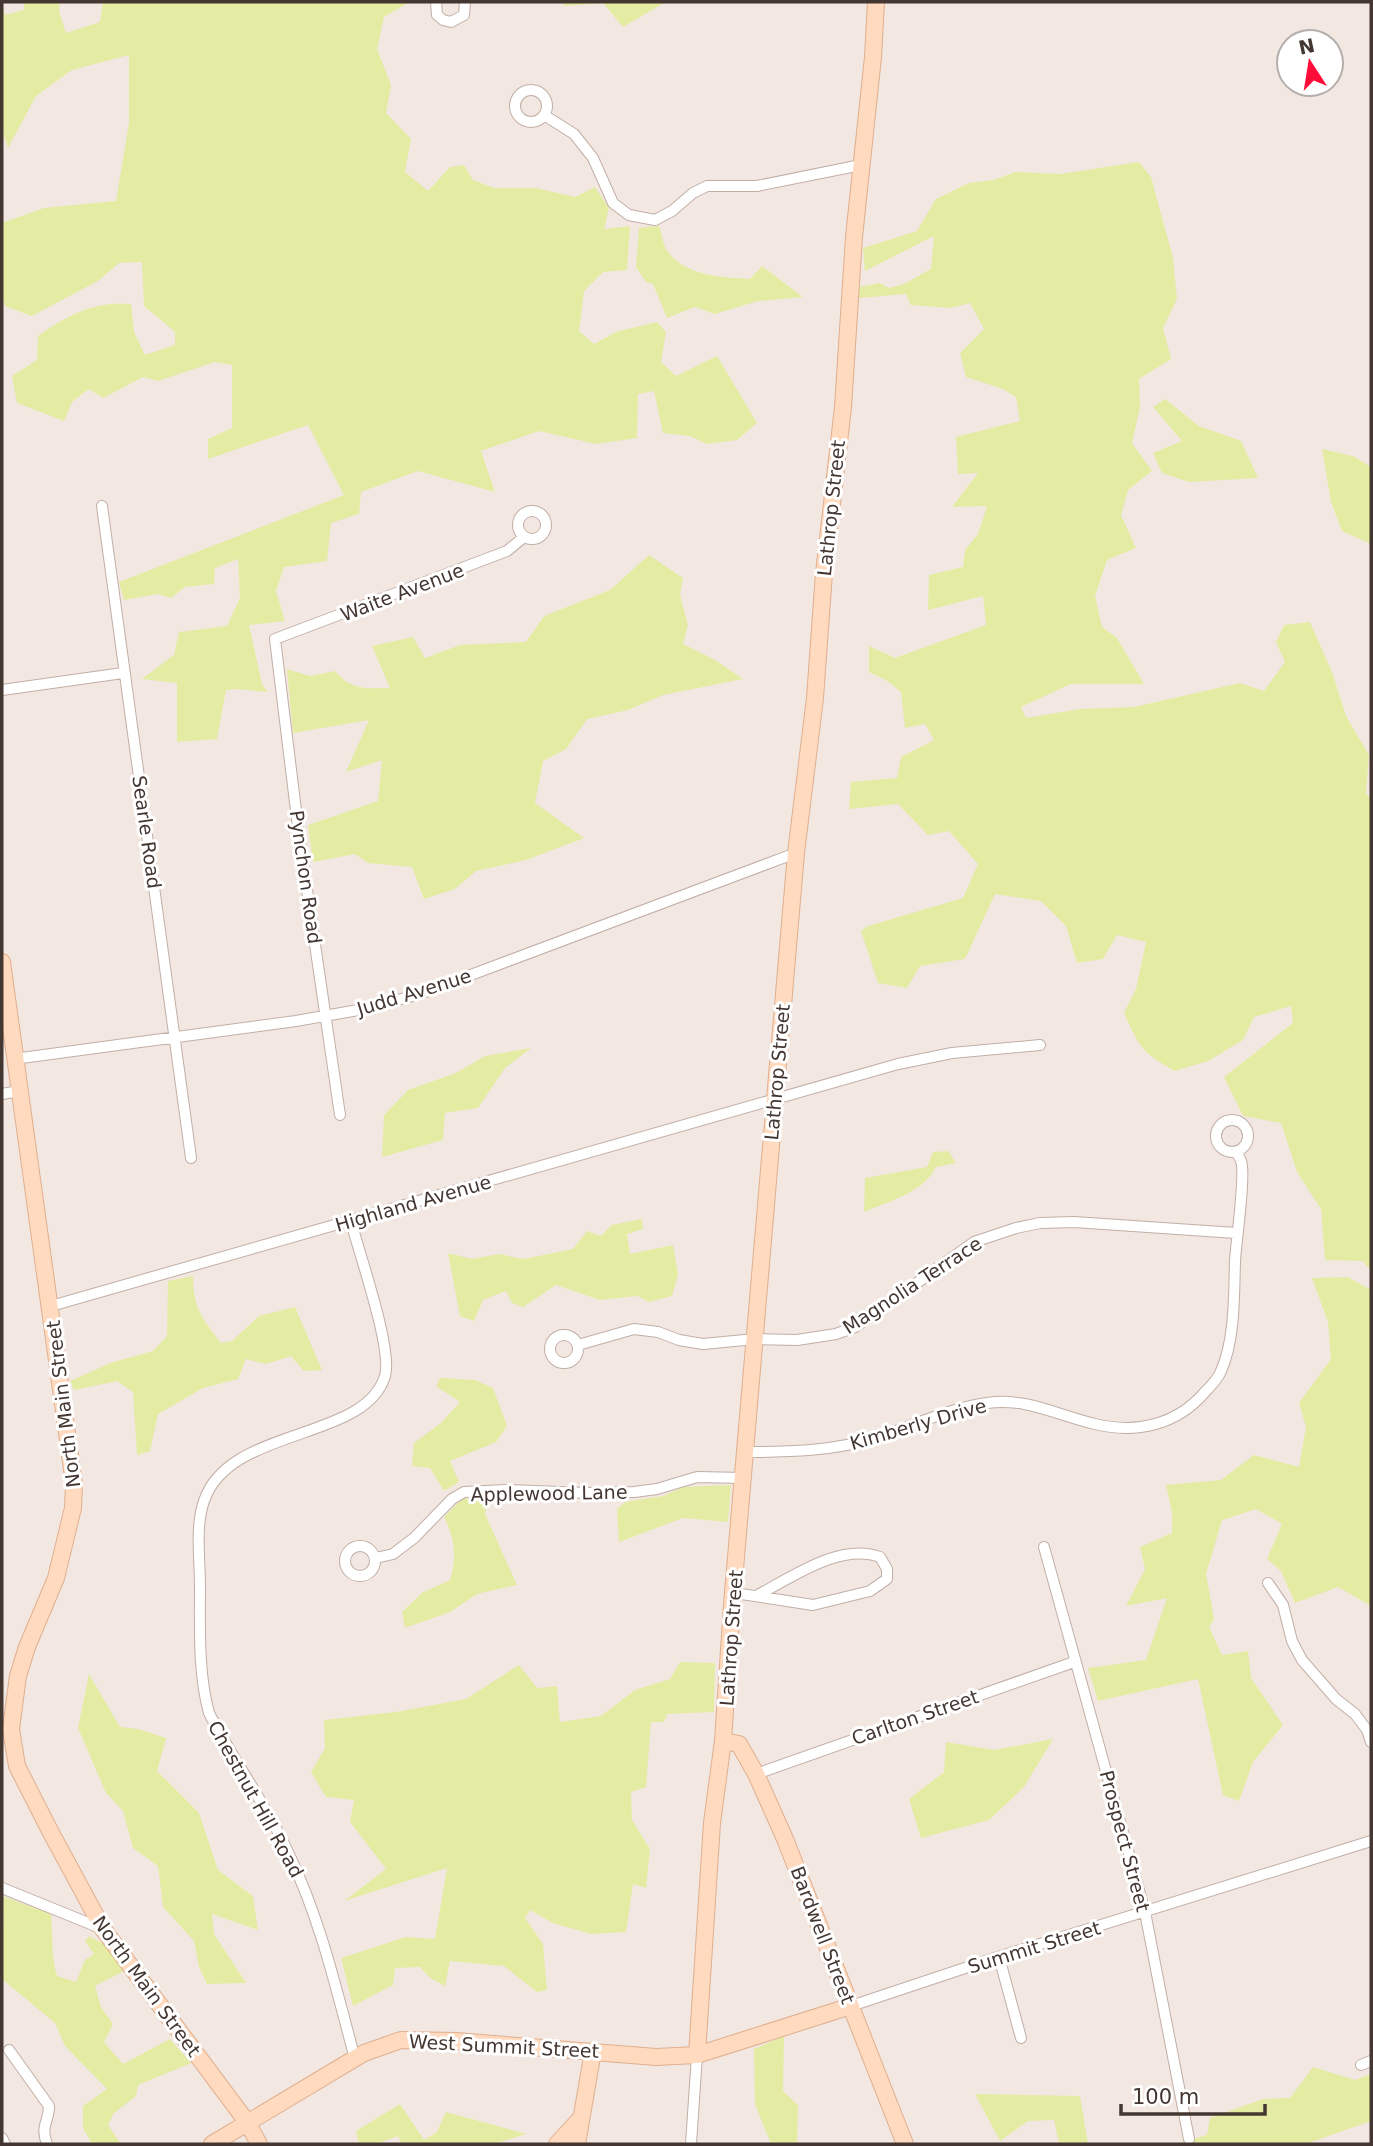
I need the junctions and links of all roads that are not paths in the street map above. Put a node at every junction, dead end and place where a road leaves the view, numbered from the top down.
1 (436, 2) edge
2 (465, 2) edge
3 (876, 2) edge
4 (544, 115) dead end
5 (861, 165) junction
6 (102, 506) dead end
7 (524, 537) dead end
8 (275, 639) joint
9 (123, 673) junction
10 (2, 690) edge
11 (796, 853) junction
12 (2, 962) edge
13 (4, 1002) edge
14 (326, 1016) junction
15 (176, 1037) junction
16 (1040, 1045) dead end
17 (14, 1059) junction
18 (19, 1091) junction
19 (2, 1094) edge
20 (774, 1100) junction
21 (340, 1115) dead end
22 (1236, 1152) dead end
23 (191, 1158) dead end
24 (351, 1221) junction
25 (1236, 1233) junction
26 (51, 1306) junction
27 (755, 1339) junction
28 (578, 1345) dead end
29 (745, 1452) junction
30 (743, 1478) junction
31 (1044, 1546) dead end
32 (376, 1558) dead end
33 (1268, 1583) dead end
34 (735, 1593) junction
35 (756, 1596) junction
36 (1074, 1662) junction
37 (723, 1741) junction
38 (1371, 1742) edge
39 (756, 1774) junction
40 (1371, 1841) edge
41 (2, 1888) edge
42 (1145, 1912) junction
43 (103, 1929) junction
44 (999, 1957) junction
45 (850, 2006) junction
46 (1021, 2038) dead end
47 (9, 2050) dead end
48 (593, 2051) junction
49 (697, 2055) junction
50 (355, 2059) junction
51 (581, 2117) junction
52 (247, 2122) junction
53 (2, 2138) edge
54 (1189, 2139) dead end
55 (5, 2144) edge
56 (47, 2144) edge
57 (212, 2144) edge
58 (259, 2144) edge
59 (557, 2144) edge
60 (577, 2144) edge
61 (691, 2144) edge
62 (905, 2144) edge

1 - 2 street
3 - 5 street, Lathrop Street
4 - 5 street
5 - 11 street, Lathrop Street
6 - 9 street, Searle Road
7 - 8 street, Waite Avenue
8 - 14 street, Pynchon Road
9 - 10 street
9 - 15 street, Searle Road
11 - 14 street, Judd Avenue
11 - 20 street, Lathrop Street
12 - 13 street, North Main Street
13 - 17 street, North Main Street
14 - 15 street, Judd Avenue
14 - 21 street, Pynchon Road
15 - 17 street, Judd Avenue
15 - 23 street, Searle Road
16 - 20 street, Highland Avenue
17 - 18 street, North Main Street
18 - 19 street
18 - 26 street, North Main Street
20 - 24 street, Highland Avenue
20 - 27 street, Lathrop Street
22 - 25 street, Kimberly Drive
24 - 26 street, Highland Avenue
24 - 50 street, Chestnut Hill Road
25 - 27 street, Magnolia Terrace
25 - 29 street, Kimberly Drive
26 - 43 street, North Main Street
27 - 28 street, Magnolia Terrace
27 - 29 street, Lathrop Street
29 - 30 street, Lathrop Street
30 - 32 street, Applewood Lane
30 - 34 street, Lathrop Street
31 - 36 street, Prospect Street
33 - 38 street
34 - 35 street
34 - 37 street, Lathrop Street
35 - 35 street
36 - 39 street, Carlton Street
36 - 42 street, Prospect Street
37 - 39 street, Bardwell Street
37 - 49 street, Lathrop Street
39 - 45 street, Bardwell Street
40 - 42 street, Summit Street
41 - 43 street
42 - 44 street, Summit Street
42 - 54 street, Prospect Street
43 - 52 street, North Main Street
44 - 45 street, Summit Street
44 - 46 street
45 - 49 street, Summit Street
45 - 62 street, Bardwell Street
47 - 56 street
48 - 49 street, West Summit Street
48 - 50 street, West Summit Street
48 - 51 street
49 - 61 street, Lathrop Street
50 - 52 street, West Summit Street
51 - 59 street
51 - 60 street
52 - 57 street, West Summit Street
52 - 58 street, North Main Street
53 - 55 street

